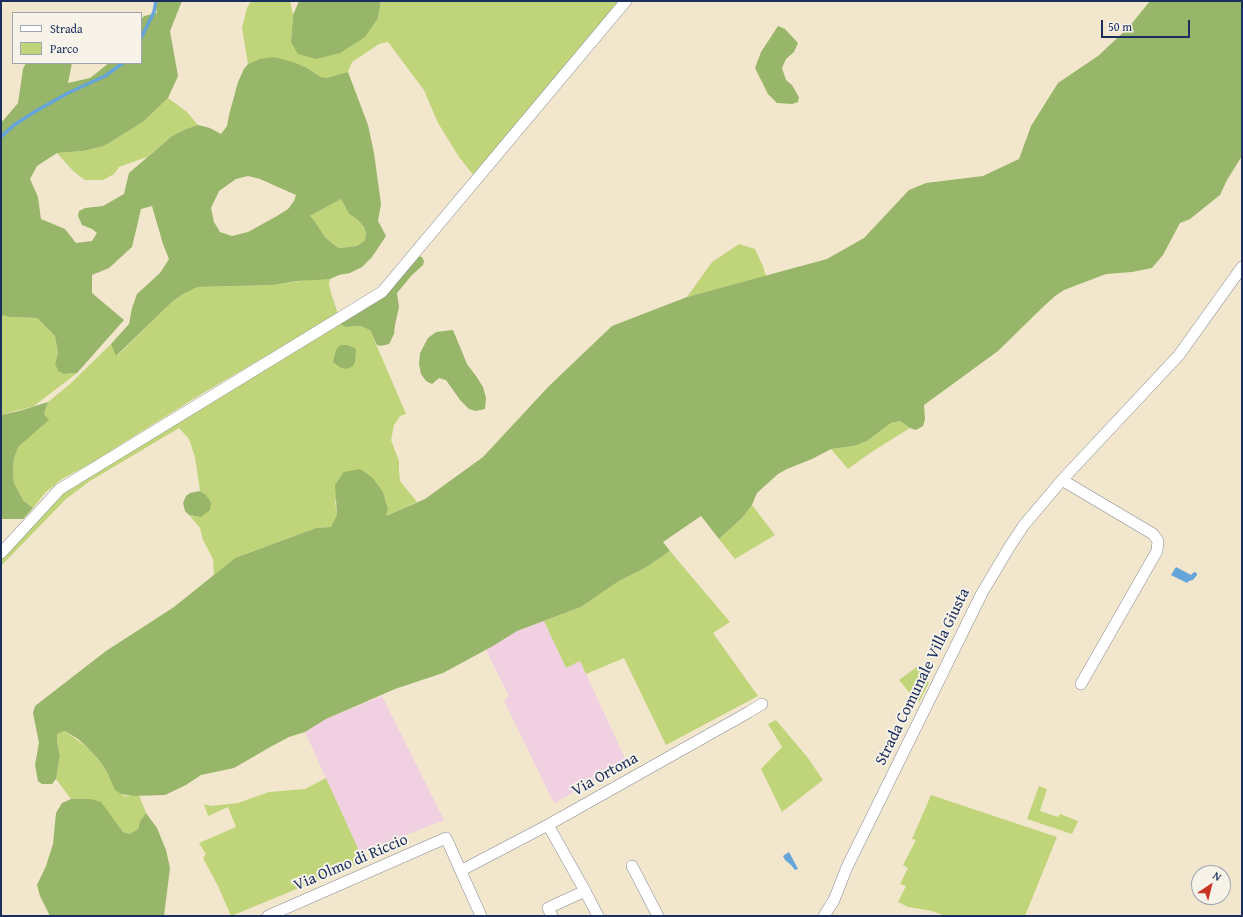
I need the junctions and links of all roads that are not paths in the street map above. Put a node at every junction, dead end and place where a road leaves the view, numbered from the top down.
1 (626, 1) edge
2 (1242, 267) edge
3 (1062, 480) junction
4 (1, 553) edge
5 (1081, 684) dead end
6 (762, 704) dead end
7 (548, 825) junction
8 (632, 866) dead end
9 (462, 870) junction
10 (585, 891) junction
11 (834, 900) junction
12 (268, 916) edge
13 (481, 916) edge
14 (552, 916) edge
15 (598, 916) edge
16 (658, 916) edge
17 (824, 916) edge
18 (832, 916) edge

1 - 4 street
2 - 3 street, Strada Comunale Villa Giusta
3 - 5 street
3 - 11 street, Strada Comunale Villa Giusta
6 - 7 street, Via Ortona
7 - 9 street, Via Ortona
7 - 10 street
8 - 16 street
9 - 12 street, Via Olmo di Riccio
9 - 13 street
10 - 14 street
10 - 15 street
11 - 17 street
11 - 18 street

